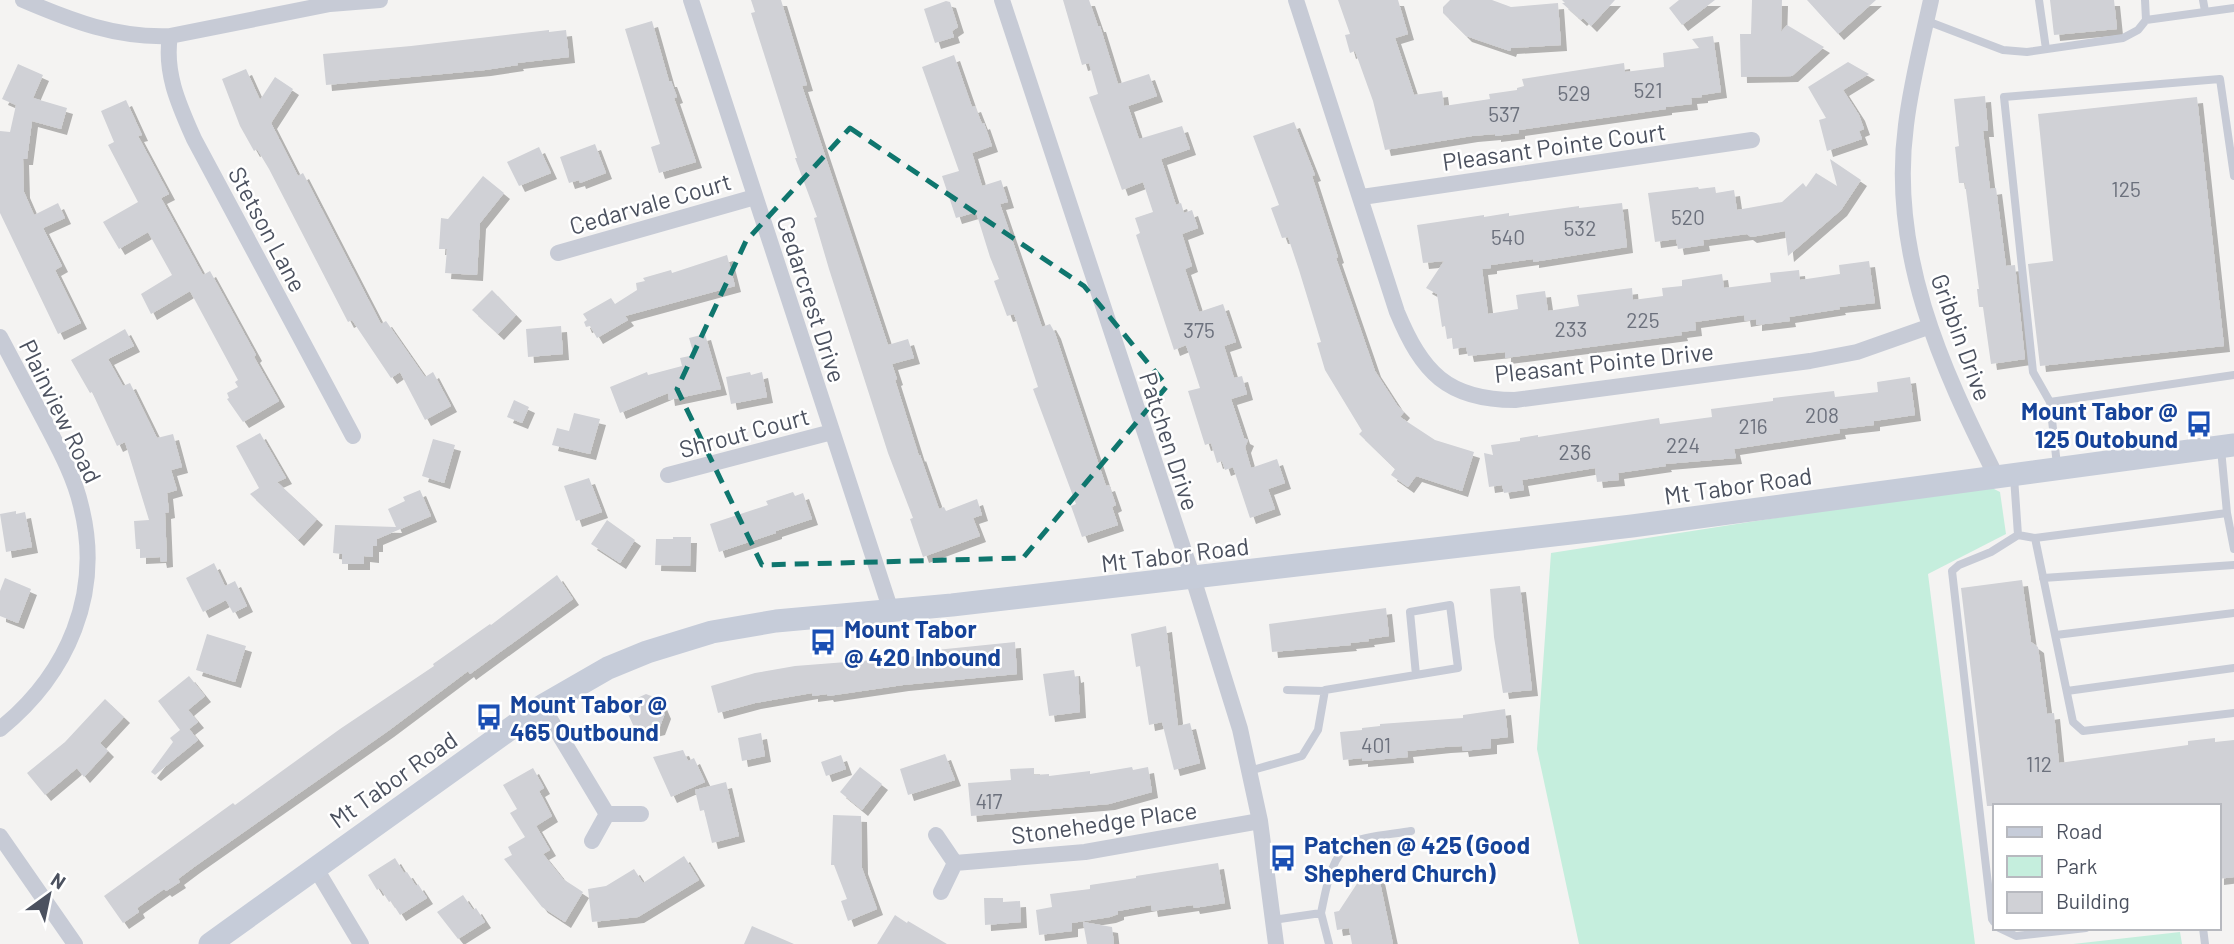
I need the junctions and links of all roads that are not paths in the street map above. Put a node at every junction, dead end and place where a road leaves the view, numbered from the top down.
1 (23, 0) edge
2 (380, 0) edge
3 (691, 0) edge
4 (1002, 0) edge
5 (1296, 0) edge
6 (1931, 0) edge
7 (2039, 0) edge
8 (2145, 0) edge
9 (2203, 0) edge
10 (2234, 8) edge
11 (2205, 11) junction
12 (2146, 20) junction
13 (1927, 21) junction
14 (170, 36) junction
15 (2046, 49) junction
16 (1752, 140) dead end
17 (2234, 176) edge
18 (755, 197) junction
19 (1362, 197) junction
20 (558, 253) dead end
21 (1928, 327) junction
22 (0, 337) edge
23 (2234, 375) edge
24 (2050, 402) junction
25 (832, 432) junction
26 (353, 436) dead end
27 (2227, 446) edge
28 (2057, 468) junction
29 (668, 475) dead end
30 (2005, 475) junction
31 (2227, 513) junction
32 (2018, 535) junction
33 (2035, 538) junction
34 (2234, 549) edge
35 (2234, 565) edge
36 (1193, 578) junction
37 (2043, 578) junction
38 (891, 611) junction
39 (2234, 613) edge
40 (2056, 635) junction
41 (2234, 668) edge
42 (1416, 675) junction
43 (1287, 690) dead end
44 (1324, 691) junction
45 (2067, 691) junction
46 (542, 706) junction
47 (2234, 713) edge
48 (0, 729) edge
49 (1249, 771) junction
50 (607, 814) junction
51 (640, 814) dead end
52 (1260, 821) junction
53 (1410, 831) dead end
54 (936, 835) dead end
55 (0, 836) edge
56 (592, 841) dead end
57 (955, 863) junction
58 (315, 867) junction
59 (941, 892) dead end
60 (1321, 913) junction
61 (1993, 918) edge
62 (1273, 920) junction
63 (2003, 930) edge
64 (2068, 930) edge
65 (75, 944) edge
66 (210, 944) edge
67 (361, 944) edge
68 (1276, 944) edge
69 (1329, 944) edge

1 - 14 street
2 - 14 street
3 - 18 street, Cedarcrest Drive
4 - 36 street, Patchen Drive
5 - 19 street, Pleasant Pointe Drive
6 - 13 street, Gribbin Drive
7 - 15 lane
8 - 12 lane
9 - 11 lane
10 - 11 lane
11 - 12 lane
12 - 15 lane
13 - 15 lane
13 - 21 street, Gribbin Drive
14 - 26 street, Stetson Lane
16 - 19 street, Pleasant Pointe Court
17 - 24 lane
18 - 20 street, Cedarvale Court
18 - 25 street, Cedarcrest Drive
19 - 21 street, Pleasant Pointe Drive
21 - 30 street, Gribbin Drive
22 - 48 street, Plainview Road
23 - 24 lane
24 - 28 lane
25 - 29 street, Shrout Court
25 - 38 street, Cedarcrest Drive
27 - 28 street, Mt Tabor Road
27 - 31 lane
28 - 30 street, Mt Tabor Road
30 - 32 lane
30 - 36 street, Mt Tabor Road
31 - 33 lane
31 - 34 lane
32 - 33 lane
32 - 61 lane
33 - 37 lane
35 - 37 lane
36 - 38 street, Mt Tabor Road
36 - 49 street, Patchen Drive
37 - 40 lane
38 - 46 street, Mt Tabor Road
39 - 40 lane
40 - 45 lane
41 - 45 lane
42 - 42 lane
42 - 44 lane
43 - 44 lane
44 - 49 lane
45 - 47 lane
46 - 50 street
46 - 58 street, Mt Tabor Road
49 - 52 street, Patchen Drive
50 - 51 street
50 - 56 street
52 - 57 street, Stonehedge Place
52 - 62 street, Patchen Drive
53 - 60 lane
54 - 57 street
55 - 65 street
57 - 59 street
58 - 66 street, Mt Tabor Road
58 - 67 street
60 - 62 lane
60 - 69 lane
62 - 68 street, Patchen Drive
63 - 64 lane

